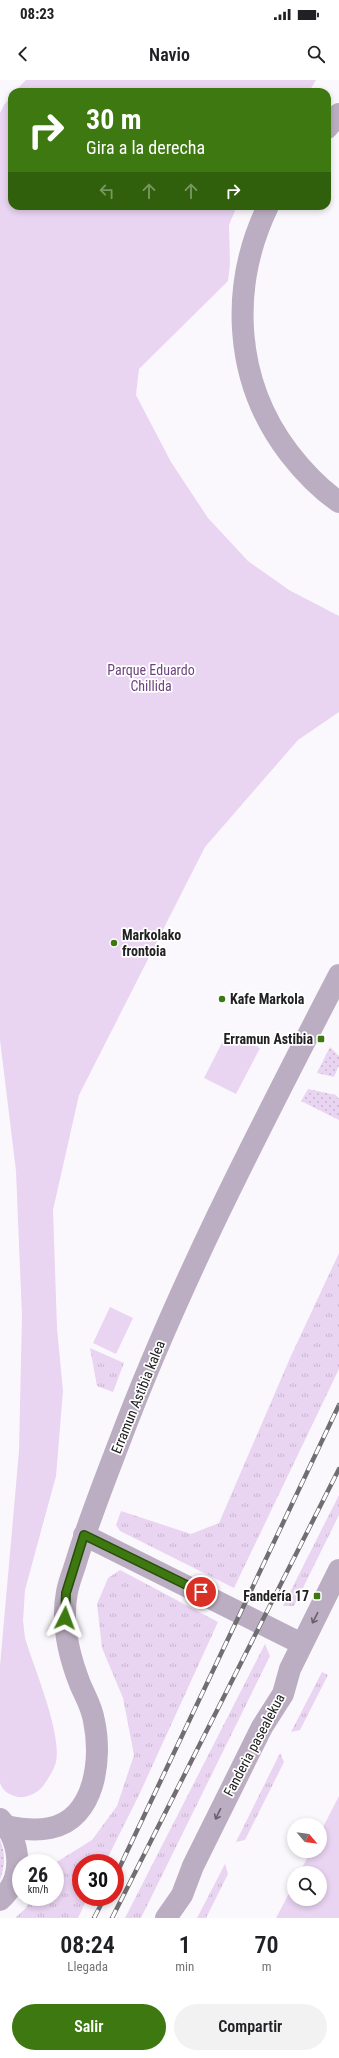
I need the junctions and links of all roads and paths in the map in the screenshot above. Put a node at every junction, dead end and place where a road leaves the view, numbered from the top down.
1 (339, 114) edge
2 (331, 123) edge
3 (266, 210) edge
4 (339, 502) edge
5 (339, 975) edge
6 (84, 1535) junction
7 (339, 1570) edge
8 (302, 1644) junction
9 (3, 1823) edge
10 (51, 1828) junction
11 (17, 1854) edge
12 (27, 1854) edge
13 (12, 1884) edge
14 (0, 1900) edge
15 (166, 1918) edge

1 - 2 street
3 - 4 street
5 - 6 street, Erramun Astibia kalea
6 - 8 street
6 - 10 street, Erramun Astibia kalea
7 -> 8 street, Fanderia pasealekua
8 -> 15 street, Fanderia pasealekua
9 - 10 street, Erramun Astibia kalea
9 - 11 street
10 - 12 street, Erramun Astibia kalea
13 - 14 street, Erramun Astibia kalea

